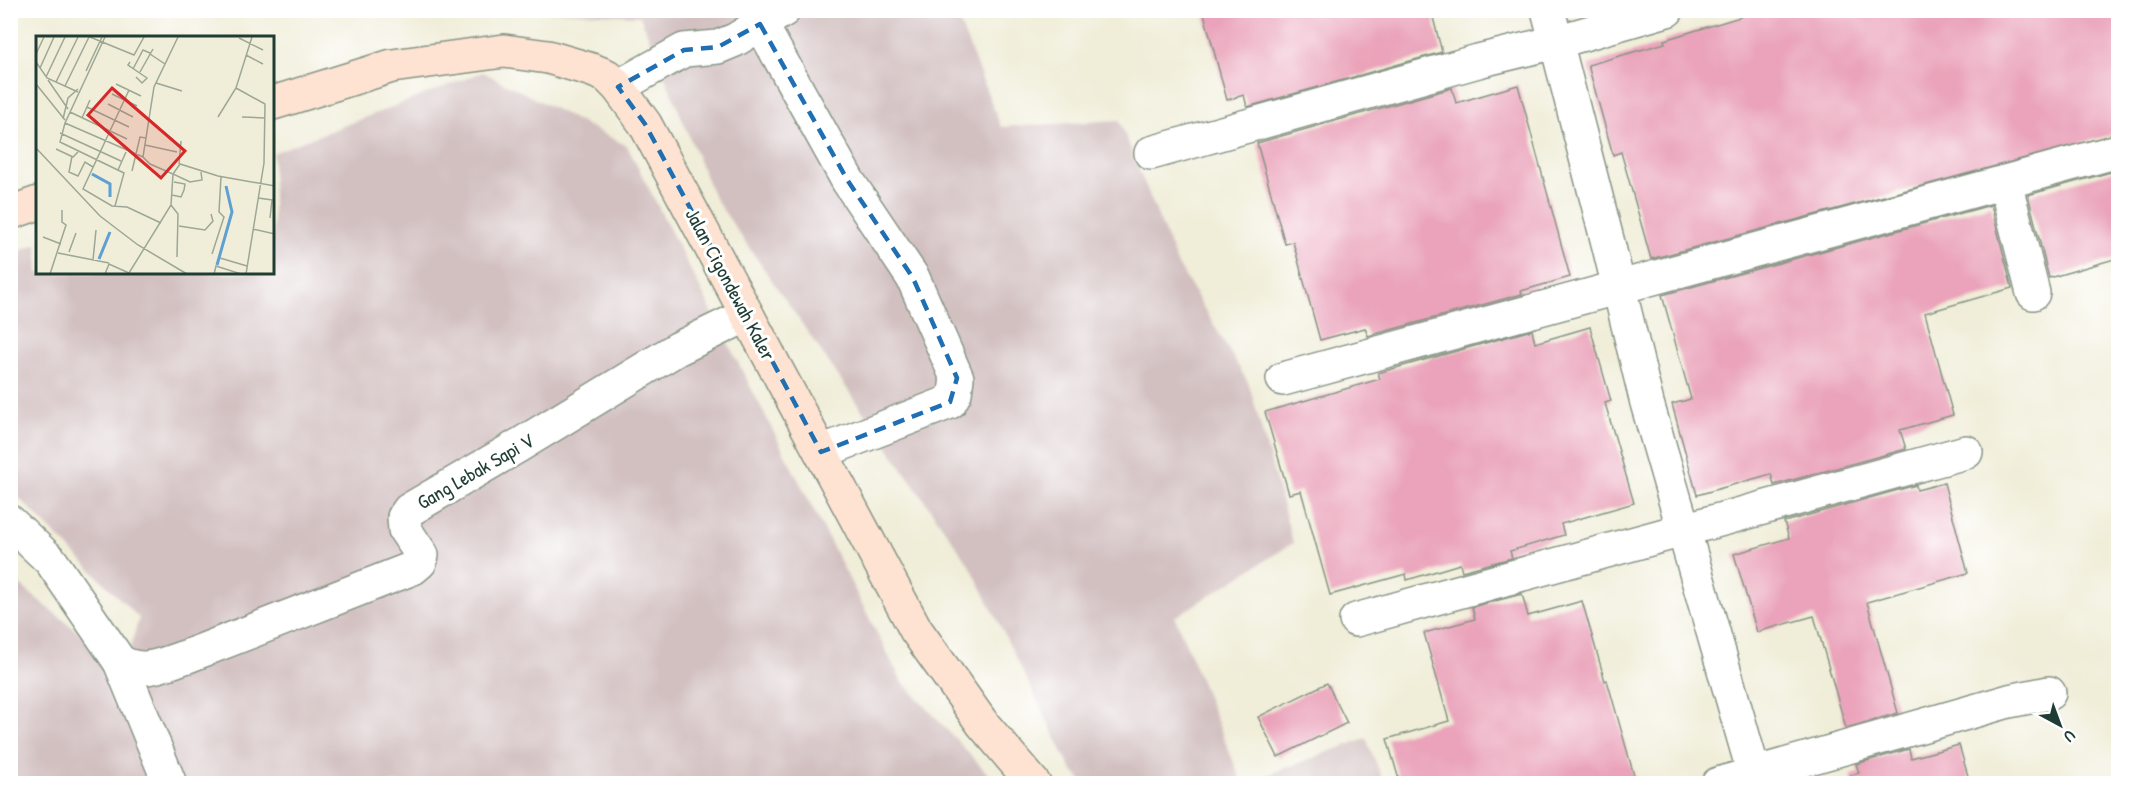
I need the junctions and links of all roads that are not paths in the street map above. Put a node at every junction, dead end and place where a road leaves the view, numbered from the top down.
1 (1548, 10) edge
2 (1667, 10) edge
3 (766, 15) edge
4 (1556, 42) junction
5 (618, 87) junction
6 (274, 104) edge
7 (2118, 151) edge
8 (1151, 153) dead end
9 (2005, 182) junction
10 (36, 204) edge
11 (10, 213) edge
12 (1619, 288) junction
13 (2033, 293) dead end
14 (747, 315) junction
15 (1282, 379) dead end
16 (821, 452) junction
17 (1966, 452) dead end
18 (10, 522) edge
19 (1683, 529) junction
20 (1356, 620) dead end
21 (120, 662) junction
22 (2049, 693) dead end
23 (1756, 778) edge
24 (170, 783) edge
25 (1034, 783) edge
26 (1718, 783) edge

1 - 4 street
2 - 4 street
3 - 5 street
3 - 16 street
4 - 8 street
4 - 12 street
5 - 6 main road, Jalan Cigondewah Kaler
5 - 14 main road, Jalan Cigondewah Kaler
7 - 9 street
9 - 12 street
9 - 13 street
10 - 11 main road
12 - 15 street
12 - 19 street
14 - 16 main road, Jalan Cigondewah Kaler
14 - 21 street, Gang Lebak Sapi V
16 - 25 main road, Jalan Cigondewah Kaler
17 - 19 street
18 - 21 street
19 - 20 street
19 - 23 street
21 - 24 street
22 - 23 street
23 - 26 street

